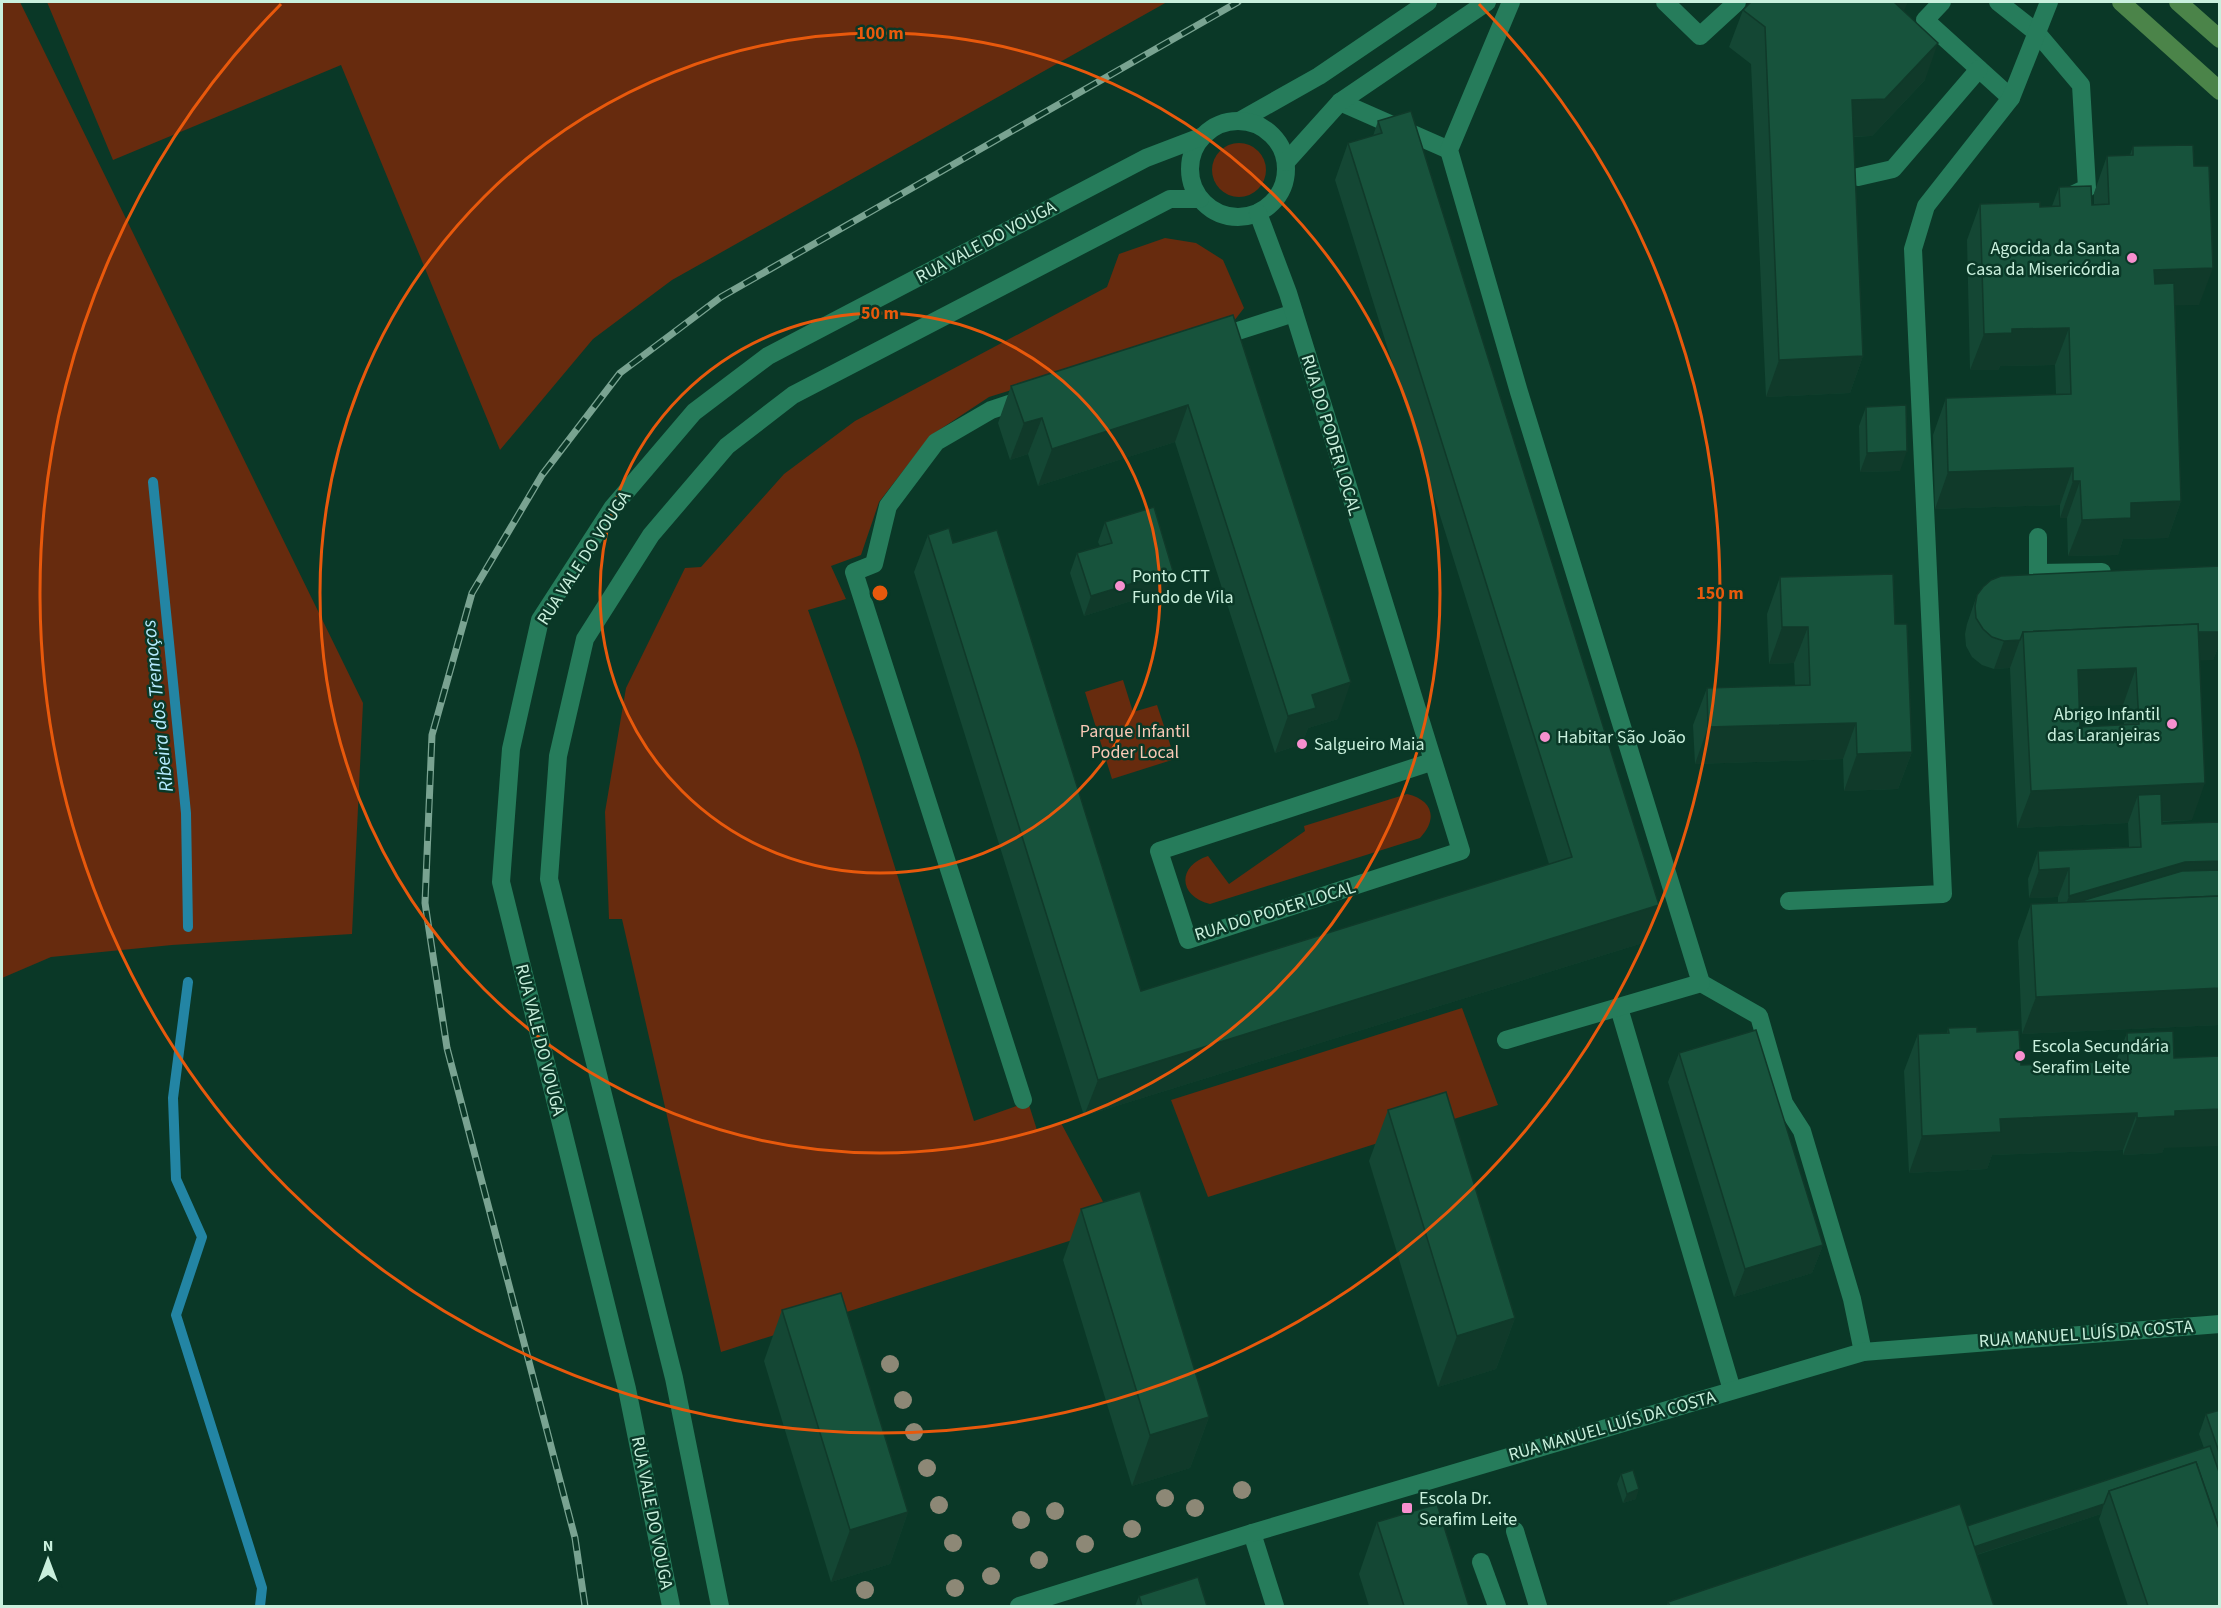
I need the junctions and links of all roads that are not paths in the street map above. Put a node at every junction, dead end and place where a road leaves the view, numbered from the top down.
1 (1428, 2) edge
2 (1487, 2) edge
3 (1511, 2) edge
4 (1665, 2) edge
5 (1737, 2) edge
6 (1942, 2) edge
7 (1998, 2) edge
8 (2049, 2) edge
9 (2121, 2) edge
10 (2178, 2) edge
11 (2037, 33) junction
12 (2220, 39) edge
13 (1979, 69) junction
14 (2220, 91) edge
15 (2010, 98) junction
16 (1340, 102) junction
17 (1240, 120) junction
18 (1201, 137) junction
19 (1449, 150) junction
20 (1286, 162) junction
21 (1858, 177) edge
22 (1200, 199) junction
23 (2054, 204) edge
24 (1258, 213) junction
25 (1294, 313) junction
26 (1205, 341) edge
27 (1047, 392) edge
28 (2038, 537) dead end
29 (2118, 572) edge
30 (1431, 762) junction
31 (1789, 900) dead end
32 (1701, 983) junction
33 (1619, 1008) junction
34 (1506, 1040) dead end
35 (1023, 1100) dead end
36 (2220, 1324) edge
37 (1863, 1352) junction
38 (1732, 1390) junction
39 (1515, 1531) dead end
40 (1252, 1533) junction
41 (1481, 1562) dead end
42 (671, 1606) edge
43 (720, 1606) edge
44 (1019, 1606) edge
45 (1275, 1606) edge
46 (1497, 1606) edge
47 (1538, 1606) edge

1 - 17 street, RUA VALE DO VOUGA
2 - 16 street
3 - 19 street
4 - 5 street
6 - 13 street
7 - 11 street
8 - 11 street
9 - 14 street
10 - 12 street
11 - 15 street
11 - 23 street
13 - 15 street
13 - 21 street
15 - 31 street
16 - 19 street
16 - 20 street
17 - 18 street, RUA VALE DO VOUGA
17 - 20 street
18 - 22 street
18 - 42 street, RUA VALE DO VOUGA
19 - 32 street
20 - 24 street
22 - 24 street
22 - 43 street
24 - 25 street, RUA DO PODER LOCAL
25 - 26 street
25 - 30 street, RUA DO PODER LOCAL
27 - 35 street
28 - 29 street
30 - 30 street, RUA DO PODER LOCAL
32 - 33 street
32 - 37 street
33 - 34 street
33 - 38 street
36 - 37 street, RUA MANUEL LUÍS DA COSTA
37 - 38 street, RUA MANUEL LUÍS DA COSTA
38 - 40 street, RUA MANUEL LUÍS DA COSTA
39 - 47 street
40 - 44 street, RUA MANUEL LUÍS DA COSTA
40 - 45 street
41 - 46 street

